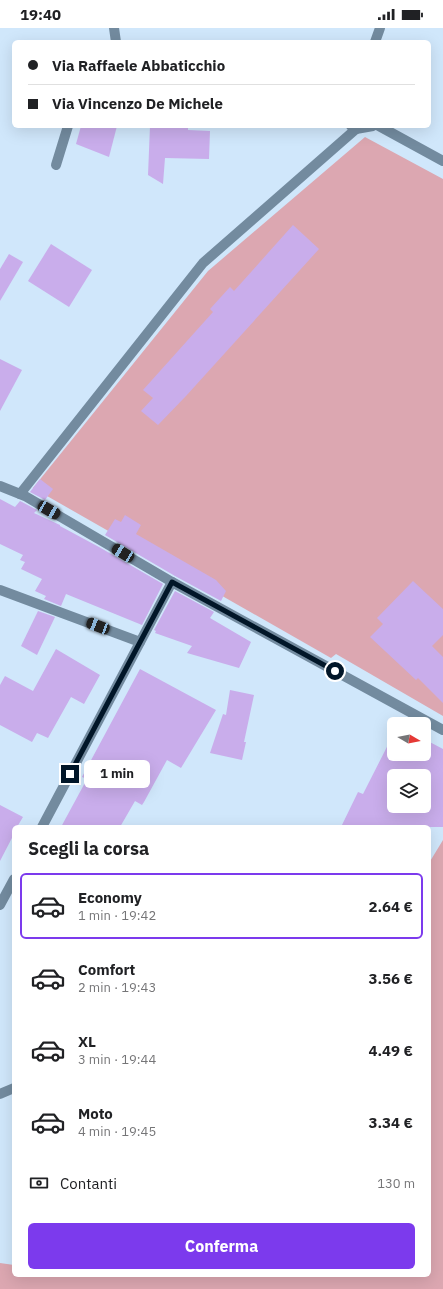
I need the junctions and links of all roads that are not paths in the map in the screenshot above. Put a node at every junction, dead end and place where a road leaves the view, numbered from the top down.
1 (114, 28) edge
2 (380, 28) edge
3 (116, 40) edge
4 (376, 40) edge
5 (67, 128) edge
6 (353, 128) edge
7 (383, 128) edge
8 (443, 161) edge
9 (56, 165) dead end
10 (0, 486) edge
11 (20, 494) junction
12 (172, 582) junction
13 (0, 590) edge
14 (140, 642) junction
15 (443, 730) edge
16 (43, 825) edge
17 (12, 883) edge
18 (0, 905) edge
19 (12, 1089) edge
20 (0, 1094) edge

1 - 3 street
2 - 4 street
5 - 9 street
6 - 11 street
7 - 8 street
10 - 11 street
11 - 12 street
12 - 14 street
12 - 15 street
13 - 14 street
14 - 16 street
17 - 18 street
19 - 20 street

